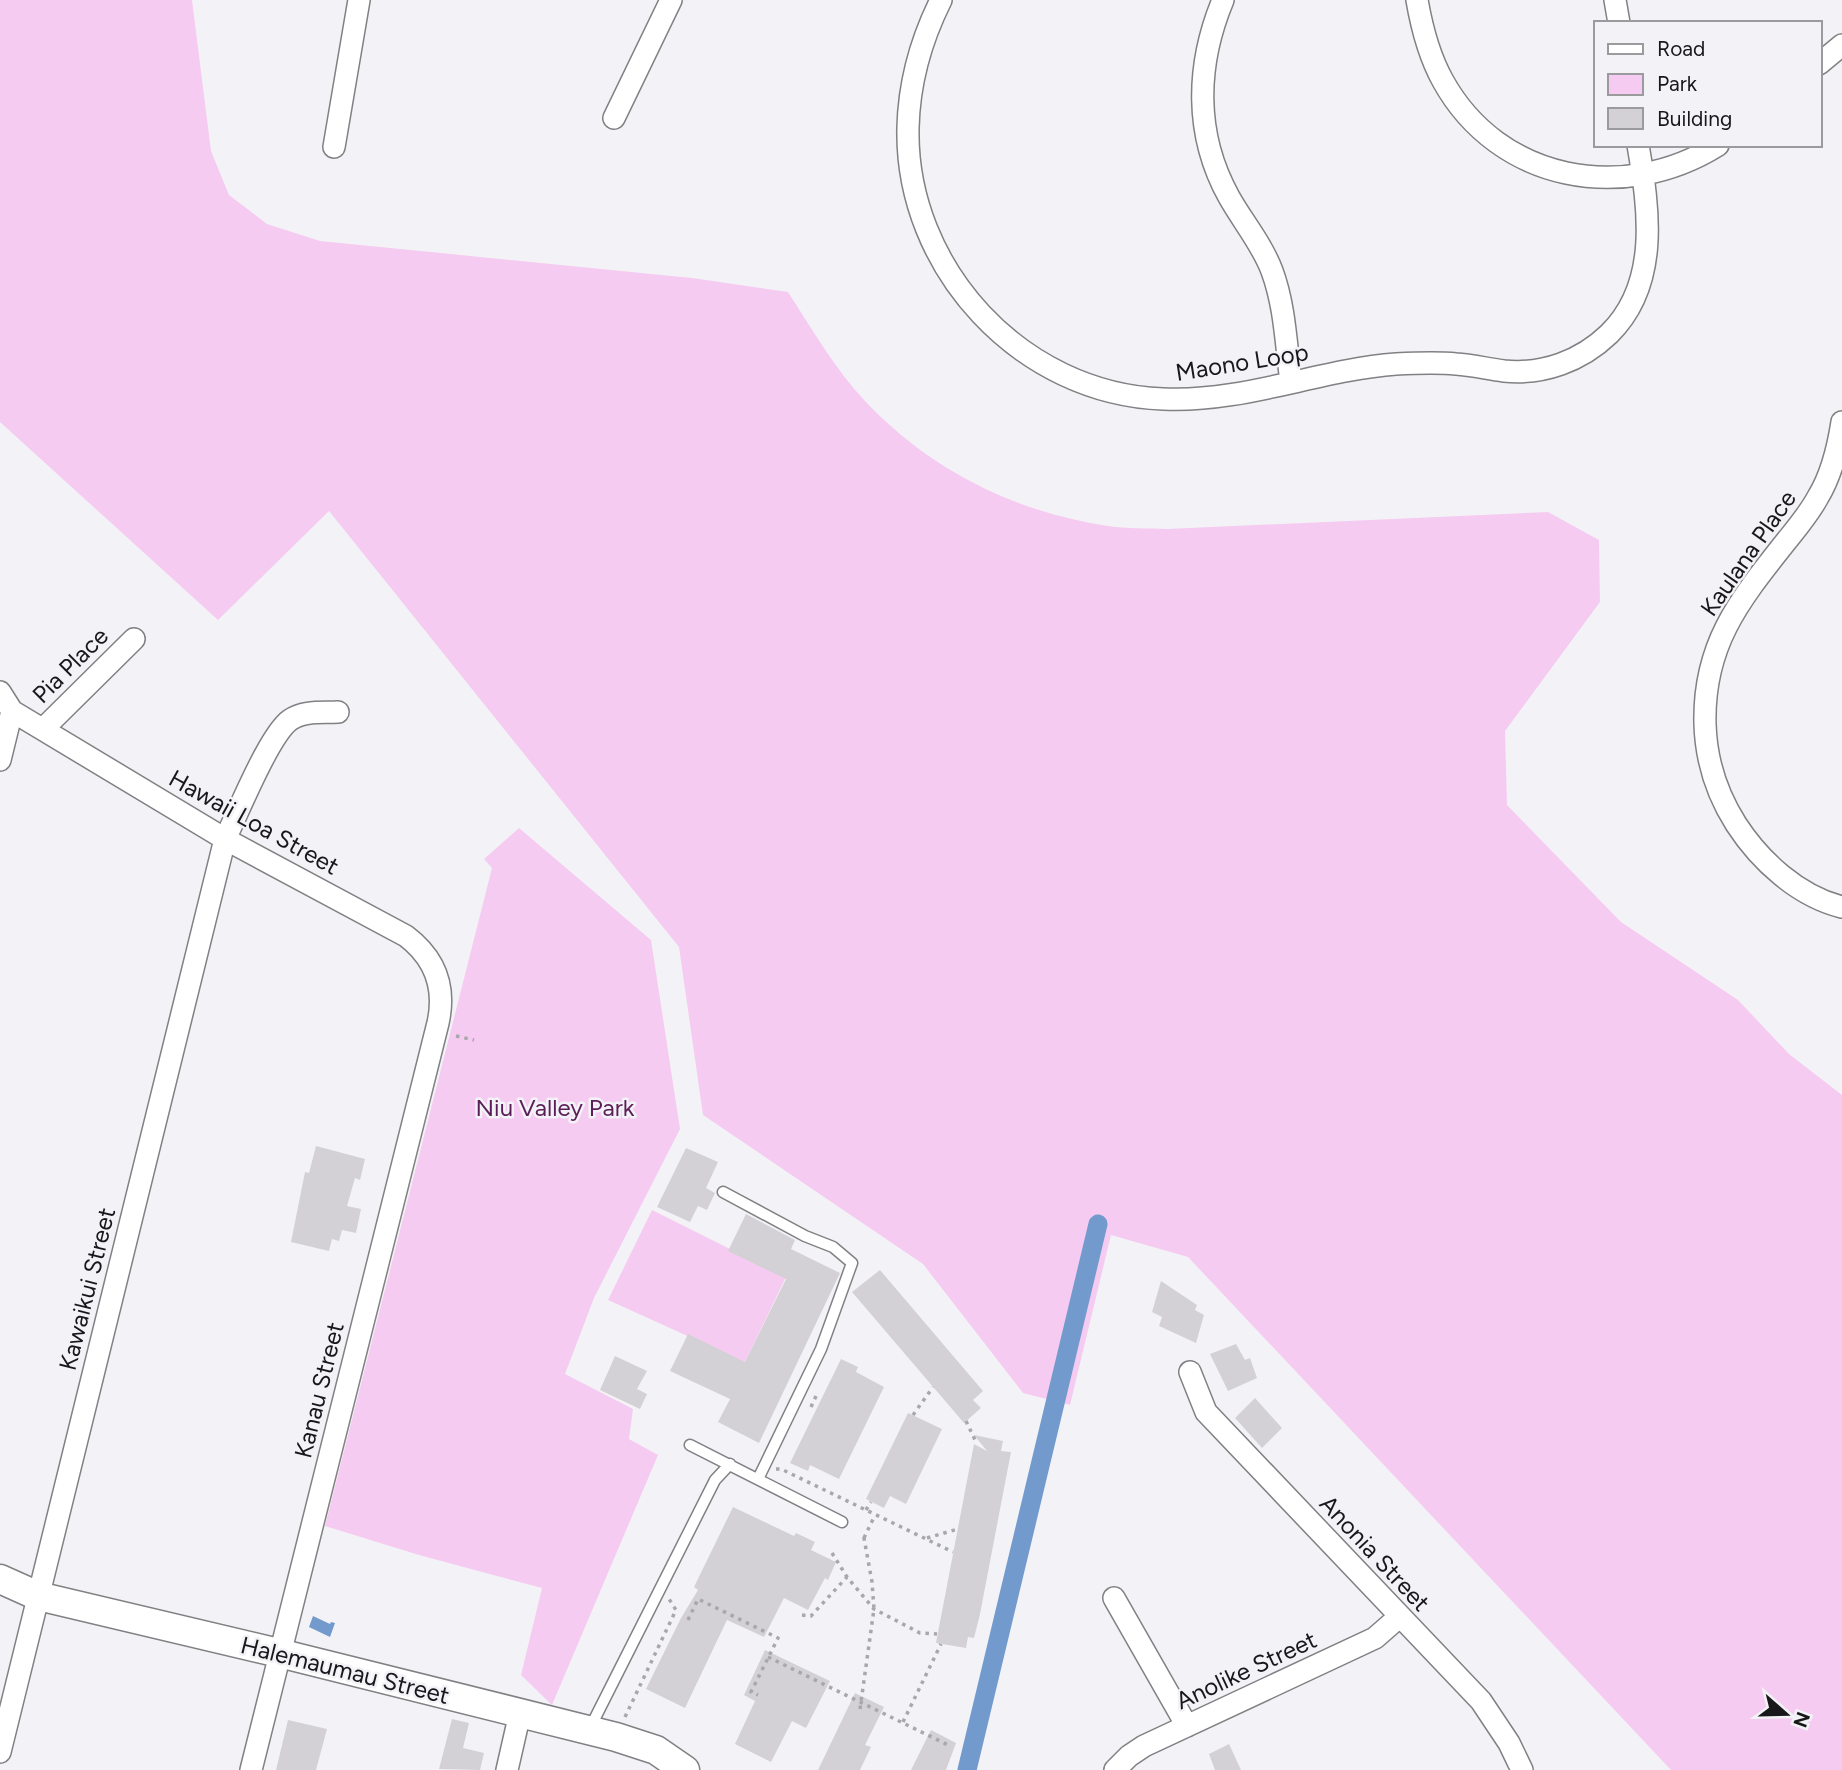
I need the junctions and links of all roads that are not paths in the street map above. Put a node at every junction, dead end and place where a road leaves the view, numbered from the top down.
1 (359, 0) edge
2 (671, 0) edge
3 (942, 0) edge
4 (1223, 0) edge
5 (1417, 0) edge
6 (1615, 0) edge
7 (1619, 21) edge
8 (1842, 46) edge
9 (1821, 62) edge
10 (614, 118) dead end
11 (334, 147) dead end
12 (1638, 147) edge
13 (1714, 147) edge
14 (1643, 176) junction
15 (1291, 382) junction
16 (1842, 422) edge
17 (134, 639) dead end
18 (0, 692) edge
19 (12, 711) junction
20 (338, 712) dead end
21 (43, 729) junction
22 (0, 760) edge
23 (225, 839) junction
24 (1842, 907) edge
25 (438, 1023) joint
26 (723, 1192) dead end
27 (1190, 1372) dead end
28 (690, 1445) dead end
29 (730, 1464) junction
30 (758, 1479) junction
31 (842, 1522) dead end
32 (0, 1579) edge
33 (38, 1596) junction
34 (1114, 1598) dead end
35 (1399, 1617) junction
36 (279, 1653) junction
37 (520, 1713) junction
38 (1187, 1726) junction
39 (602, 1734) junction
40 (0, 1752) edge
41 (251, 1770) edge
42 (508, 1770) edge
43 (685, 1770) edge
44 (1115, 1770) edge
45 (1522, 1770) edge

1 - 11 street
2 - 10 street
3 - 15 street, Maono Loop
4 - 15 street
5 - 14 street
6 - 7 street
8 - 9 street
12 - 14 street, Maono Loop
13 - 14 street
14 - 15 street, Maono Loop
16 - 24 street, Kaulana Place
17 - 21 street, Pia Place
18 - 19 street, Hawaii Loa Street
19 - 21 street, Hawaii Loa Street
19 - 22 street
20 - 23 street, Kawaikui Street
21 - 23 street, Hawaii Loa Street
23 - 25 street, Hawaii Loa Street
23 - 33 street, Kawaikui Street
25 - 36 street, Kanau Street
26 - 30 lane
27 - 35 street, Anonia Street
28 - 29 lane
29 - 30 lane
29 - 39 lane
30 - 31 lane
32 - 33 street, Halemaumau Street
33 - 36 street, Halemaumau Street
33 - 40 street, Kawaikui Street
34 - 38 street
35 - 38 street, Anolike Street
35 - 45 street, Anonia Street
36 - 37 street, Halemaumau Street
36 - 41 street, Kanau Street
37 - 39 street, Halemaumau Street
37 - 42 street
38 - 44 street, Anolike Street
39 - 43 street, Halemaumau Street

